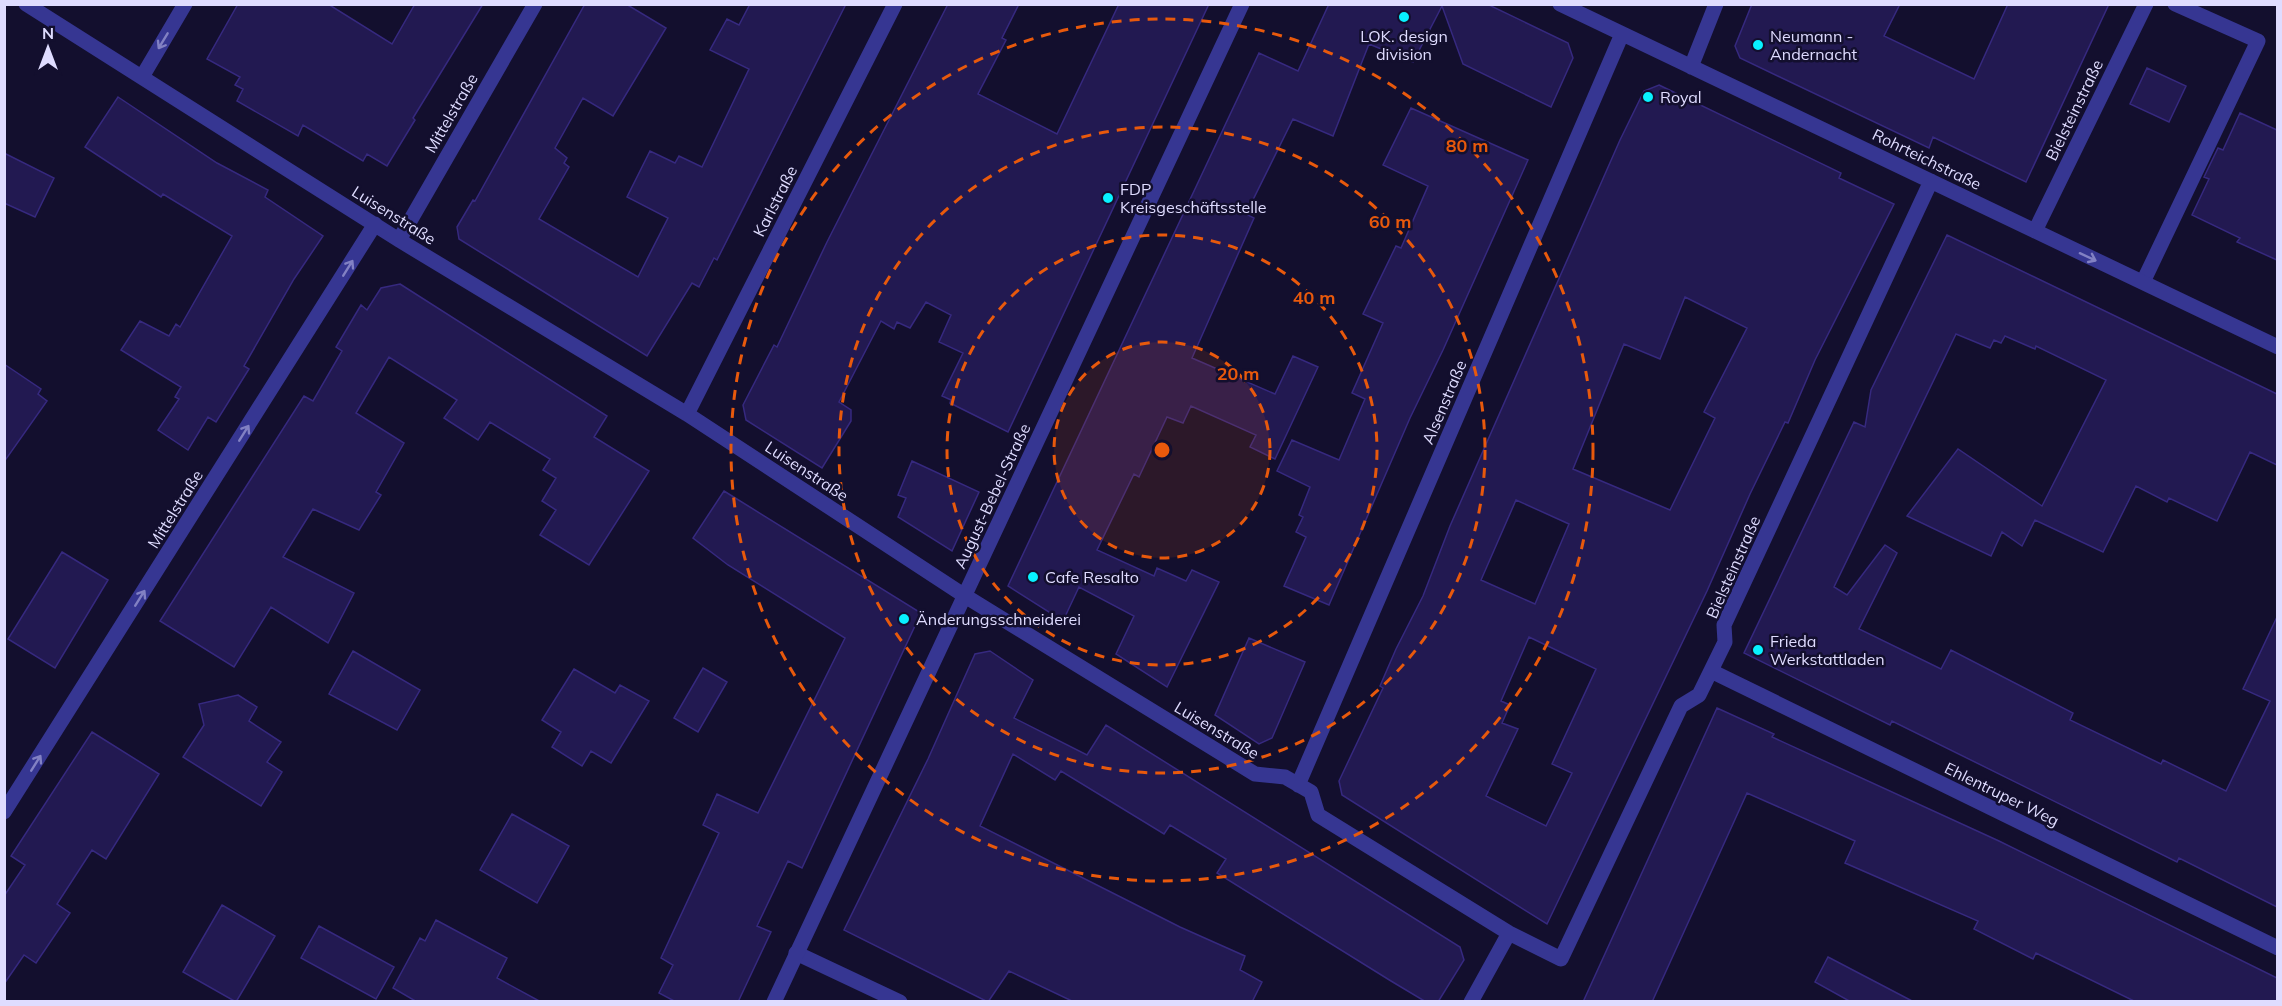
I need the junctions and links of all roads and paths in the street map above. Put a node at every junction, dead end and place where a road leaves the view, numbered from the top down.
1 (26, 4) edge
2 (184, 4) edge
3 (535, 4) edge
4 (895, 4) edge
5 (1242, 4) edge
6 (1560, 4) edge
7 (1716, 4) edge
8 (2146, 4) edge
9 (2175, 4) edge
10 (1622, 34) junction
11 (1691, 67) junction
12 (142, 77) junction
13 (1931, 181) junction
14 (375, 224) junction
15 (2035, 231) junction
16 (399, 240) junction
17 (2143, 282) junction
18 (2277, 347) edge
19 (687, 414) junction
20 (965, 596) junction
21 (1711, 671) junction
22 (1298, 785) junction
23 (4, 812) edge
24 (1509, 933) junction
25 (2277, 948) edge
26 (796, 953) junction
27 (774, 1002) edge
28 (900, 1002) edge
29 (1471, 1002) edge

1 - 12 street, Luisenstraße
2 -> 12 street
3 - 16 street, Mittelstraße
4 - 19 street, Karlstraße
5 - 20 street, August-Bebel-Straße
6 - 10 street, Rohrteichstraße
7 - 11 street
8 - 15 street, Bielsteinstraße
9 - 17 street
10 - 11 street, Rohrteichstraße
10 - 22 street, Alsenstraße
11 - 13 street, Rohrteichstraße
12 - 14 street, Luisenstraße
13 - 15 street, Rohrteichstraße
13 - 21 street, Bielsteinstraße
14 - 16 street, Luisenstraße
23 -> 14 street, Mittelstraße
15 -> 17 street, Rohrteichstraße
16 - 19 street, Luisenstraße
17 - 18 street, Rohrteichstraße
19 - 20 street, Luisenstraße
20 - 22 street, Luisenstraße
20 - 26 street, August-Bebel-Straße
21 - 24 street, Bielsteinstraße
21 - 25 street, Ehlentruper Weg
22 - 24 street
24 - 29 street
26 - 27 street, August-Bebel-Straße
26 - 28 street

